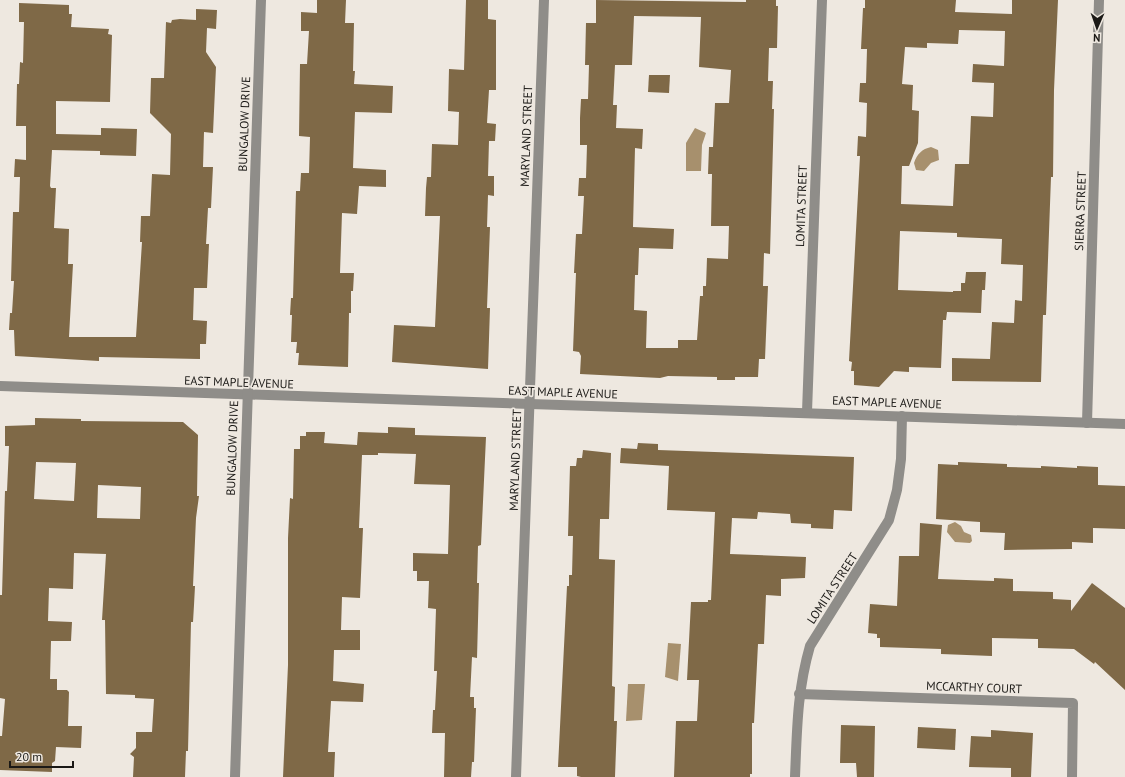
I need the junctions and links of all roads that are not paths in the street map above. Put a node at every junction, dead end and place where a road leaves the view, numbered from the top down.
1 (261, 0) edge
2 (544, 0) edge
3 (822, 0) edge
4 (1099, 0) edge
5 (0, 386) edge
6 (247, 395) junction
7 (530, 404) junction
8 (807, 412) junction
9 (902, 416) junction
10 (1087, 423) junction
11 (1125, 424) edge
12 (799, 694) junction
13 (234, 777) edge
14 (516, 777) edge
15 (795, 777) edge
16 (1072, 777) edge

1 - 6 street, BUNGALOW DRIVE
2 - 7 street, MARYLAND STREET
3 - 8 street, LOMITA STREET
4 - 10 street, SIERRA STREET
5 - 6 street, EAST MAPLE AVENUE
6 - 7 street, EAST MAPLE AVENUE
6 - 13 street, BUNGALOW DRIVE
7 - 8 street, EAST MAPLE AVENUE
7 - 14 street, MARYLAND STREET
8 - 9 street, EAST MAPLE AVENUE
9 - 10 street, EAST MAPLE AVENUE
9 - 12 street, LOMITA STREET
10 - 11 street, EAST MAPLE AVENUE
12 - 15 street, LOMITA STREET
12 - 16 street, MCCARTHY COURT

